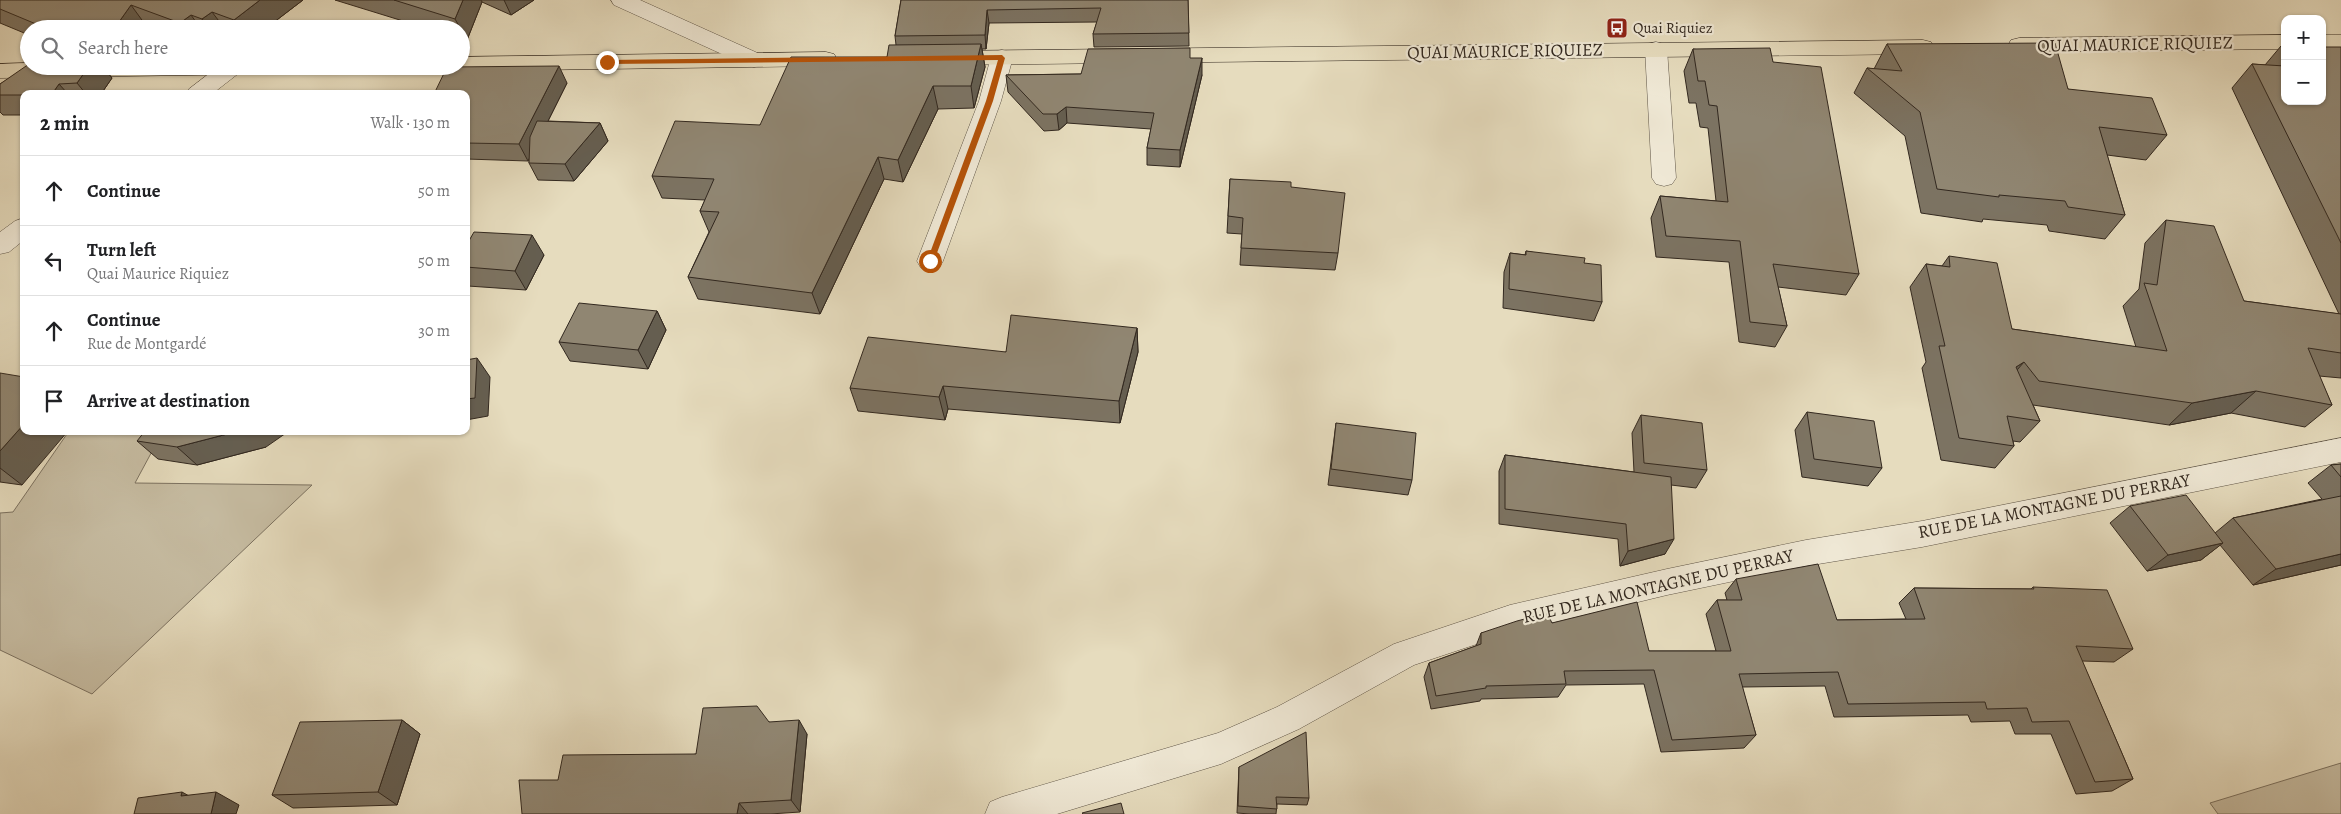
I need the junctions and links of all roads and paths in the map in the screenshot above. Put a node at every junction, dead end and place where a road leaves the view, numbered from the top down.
1 (622, 0) edge
2 (2281, 42) edge
3 (2326, 42) edge
4 (2341, 42) edge
5 (1945, 46) edge
6 (2002, 46) edge
7 (1656, 49) junction
8 (924, 58) edge
9 (1002, 58) junction
10 (846, 59) edge
11 (754, 60) junction
12 (470, 64) edge
13 (0, 71) edge
14 (20, 71) edge
15 (222, 75) edge
16 (202, 90) edge
17 (1664, 178) dead end
18 (20, 230) edge
19 (0, 246) edge
20 (930, 261) dead end
21 (2341, 450) edge
22 (1002, 814) edge

1 - 11 street
2 - 6 main road, QUAI MAURICE RIQUIEZ
3 - 4 main road
5 - 7 main road, QUAI MAURICE RIQUIEZ
7 - 9 main road, QUAI MAURICE RIQUIEZ
7 - 17 street
8 - 9 main road, QUAI MAURICE RIQUIEZ
9 - 20 street
10 - 11 main road
11 - 12 main road
13 - 14 main road
15 - 16 street
18 - 19 street
21 - 22 street, RUE DE LA MONTAGNE DU PERRAY

